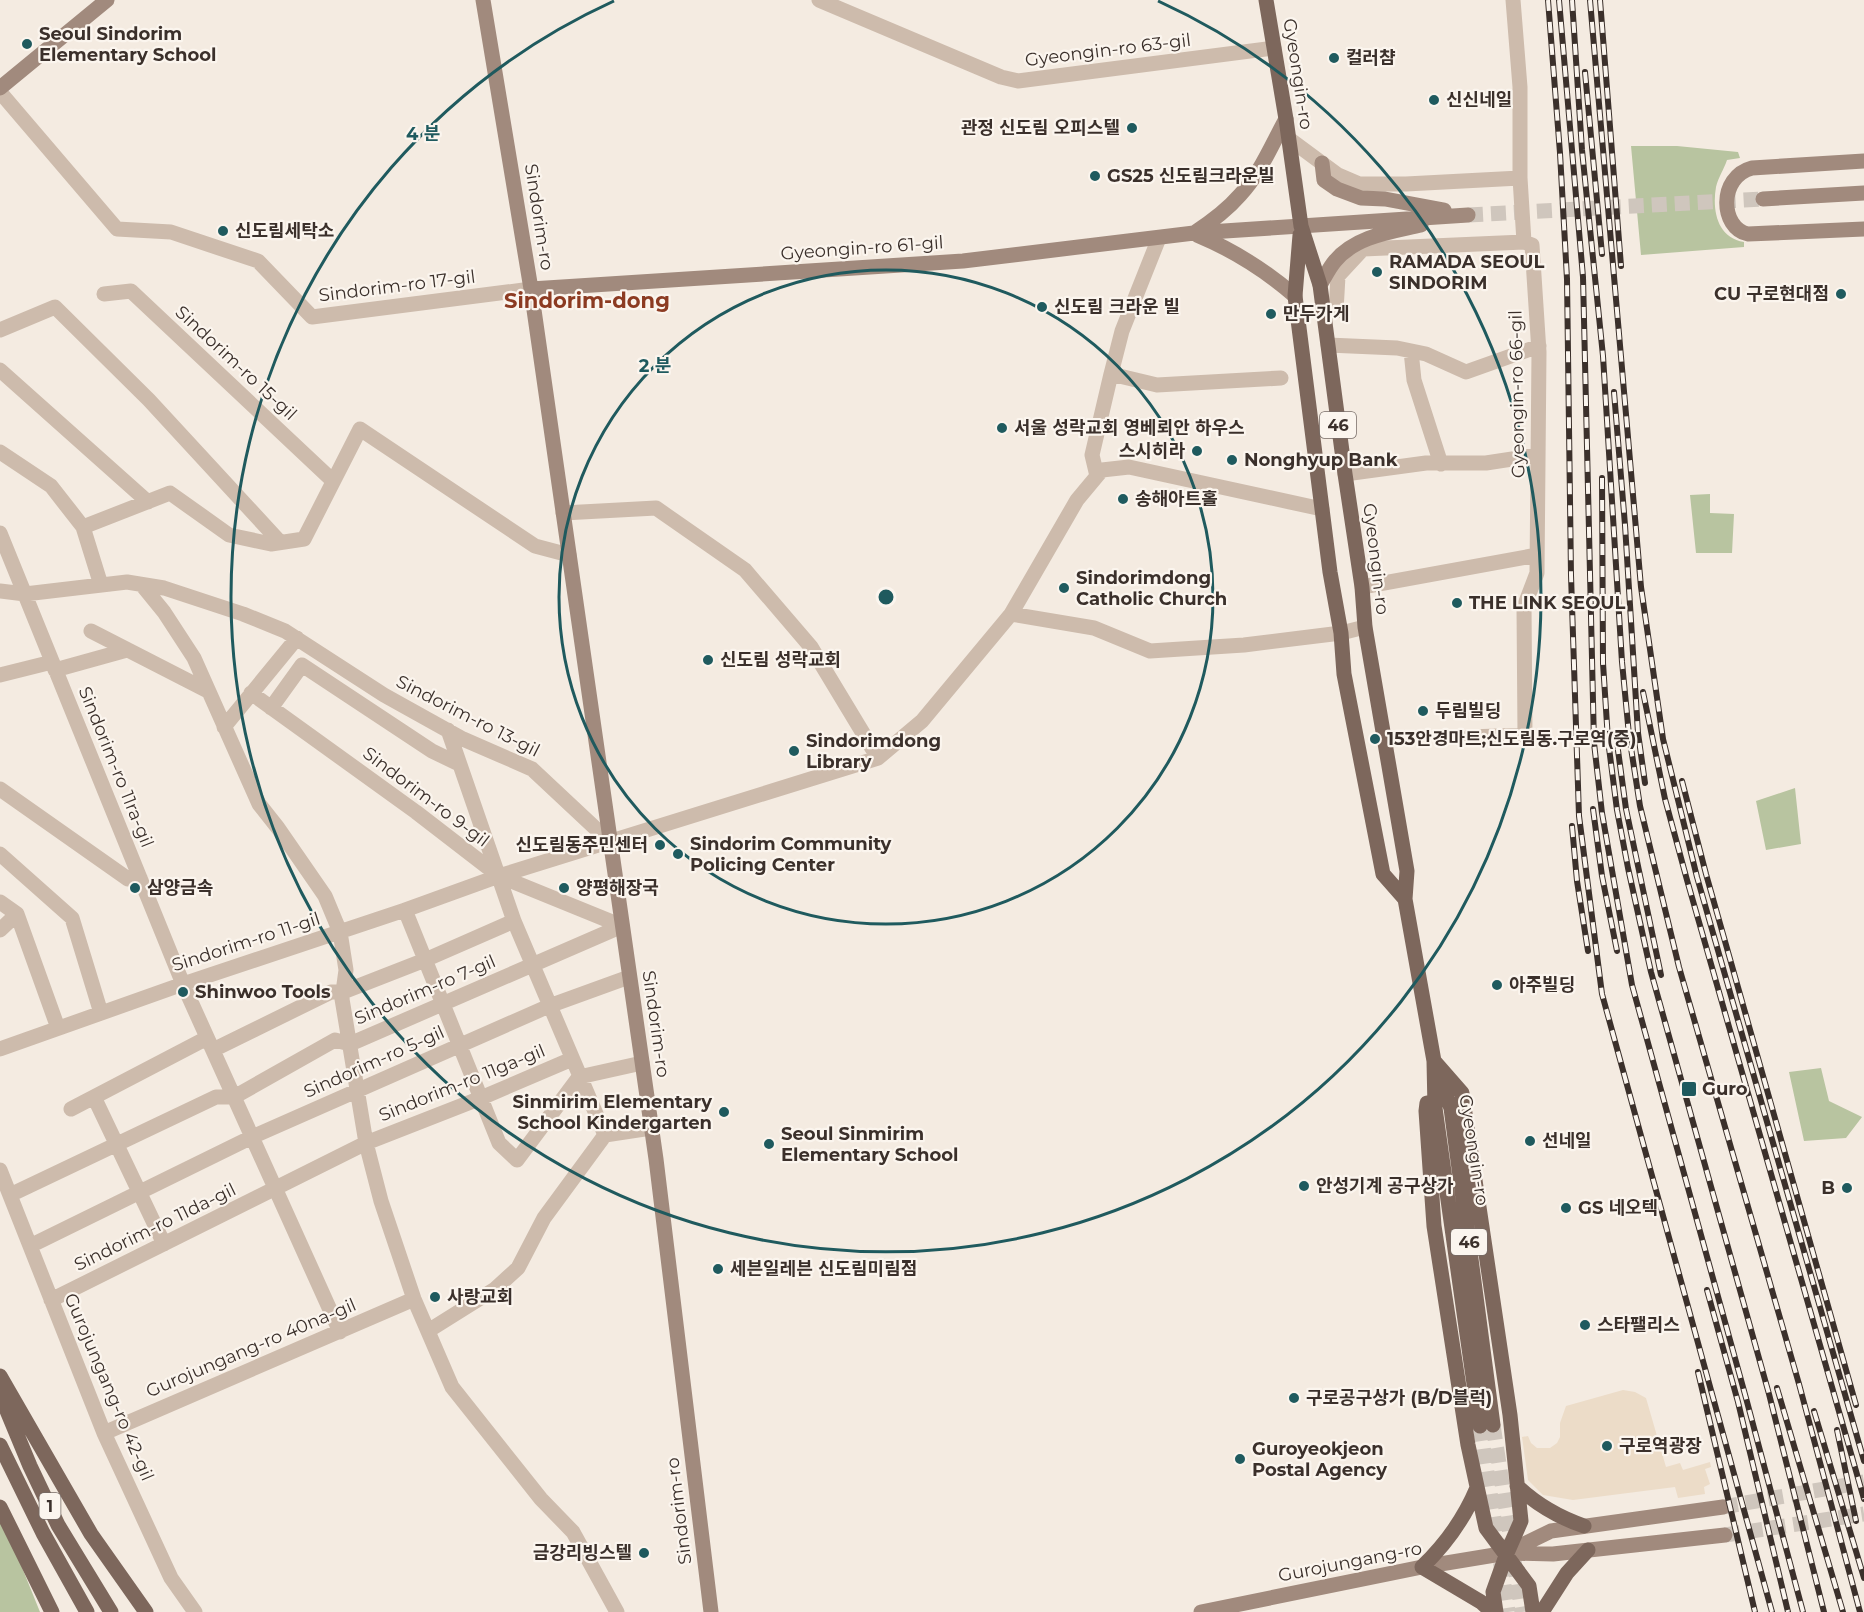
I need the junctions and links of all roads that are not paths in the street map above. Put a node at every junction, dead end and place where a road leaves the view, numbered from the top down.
1 (107, 0) edge
2 (483, 0) edge
3 (819, 0) edge
4 (1266, 0) edge
5 (1513, 0) edge
6 (1274, 48) junction
7 (0, 90) edge
8 (1286, 119) junction
9 (1288, 138) junction
10 (1864, 161) edge
11 (1322, 164) junction
12 (1520, 178) junction
13 (1864, 193) edge
14 (1763, 199) tunnel mouth
15 (1468, 215) junction
16 (1301, 226) junction
17 (1864, 229) edge
18 (1194, 233) junction
19 (1159, 238) junction
20 (1524, 242) junction
21 (1320, 285) junction
22 (531, 289) junction
23 (104, 294) dead end
24 (1295, 296) junction
25 (1323, 313) junction
26 (0, 330) edge
27 (1328, 345) junction
28 (1539, 346) junction
29 (1412, 351) junction
30 (0, 370) edge
31 (1111, 374) junction
32 (1281, 378) dead end
33 (0, 452) edge
34 (1538, 455) junction
35 (1441, 464) junction
36 (1345, 474) junction
37 (1097, 476) junction
38 (333, 481) junction
39 (148, 502) junction
40 (1322, 509) junction
41 (563, 513) junction
42 (83, 527) junction
43 (0, 533) edge
44 (280, 542) junction
45 (569, 555) junction
46 (1537, 555) junction
47 (100, 585) junction
48 (141, 585) junction
49 (1362, 587) junction
50 (0, 591) edge
51 (25, 594) junction
52 (1011, 614) junction
53 (1365, 627) junction
54 (91, 631) dead end
55 (1341, 633) junction
56 (297, 638) junction
57 (127, 650) junction
58 (54, 666) junction
59 (0, 675) edge
60 (208, 691) junction
61 (251, 693) junction
62 (271, 708) junction
63 (224, 727) junction
64 (448, 730) junction
65 (1469, 737) dead end
66 (878, 758) junction
67 (459, 764) junction
68 (0, 789) edge
69 (610, 842) junction
70 (0, 854) edge
71 (499, 876) junction
72 (140, 878) junction
73 (1404, 899) junction
74 (0, 902) edge
75 (405, 910) junction
76 (17, 914) junction
77 (514, 921) junction
78 (622, 926) junction
79 (0, 930) edge
80 (340, 932) junction
81 (425, 960) junction
82 (532, 965) junction
83 (629, 977) junction
84 (183, 984) junction
85 (343, 992) junction
86 (443, 1004) junction
87 (549, 1006) junction
88 (101, 1013) junction
89 (58, 1028) junction
90 (210, 1044) junction
91 (350, 1044) junction
92 (460, 1045) junction
93 (0, 1049) edge
94 (572, 1059) junction
95 (1434, 1061) junction
96 (642, 1063) junction
97 (579, 1077) junction
98 (357, 1091) junction
99 (94, 1097) junction
100 (234, 1097) junction
101 (481, 1098) junction
102 (71, 1109) dead end
103 (651, 1128) junction
104 (604, 1136) junction
105 (252, 1137) junction
106 (366, 1143) junction
107 (117, 1144) junction
108 (0, 1170) edge
109 (275, 1189) junction
110 (139, 1192) junction
111 (10, 1195) junction
112 (164, 1244) junction
113 (30, 1246) junction
114 (414, 1299) junction
115 (51, 1300) junction
116 (428, 1331) junction
117 (340, 1332) junction
118 (0, 1376) edge
119 (0, 1394) edge
120 (1486, 1425) tunnel mouth
121 (104, 1433) junction
122 (0, 1445) edge
123 (1517, 1486) junction
124 (1477, 1488) junction
125 (0, 1507) edge
126 (1722, 1507) tunnel mouth
127 (1584, 1526) junction
128 (1725, 1535) tunnel mouth
129 (1588, 1550) junction
130 (1507, 1553) junction
131 (1422, 1567) junction
132 (712, 1609) edge
133 (52, 1612) edge
134 (87, 1612) edge
135 (111, 1612) edge
136 (146, 1612) edge
137 (195, 1612) edge
138 (617, 1612) edge
139 (1202, 1612) edge
140 (1494, 1612) edge
141 (1533, 1612) edge
142 (1542, 1612) edge

1 - 7 street
2 - 22 street, Sindorim-ro
3 - 6 street, Gyeongin-ro 63-gil
4 - 6 main road, Gyeongin-ro / 46
5 - 12 street, Gyeongin-ro 66-gil
6 - 8 main road, Gyeongin-ro / 46
7 - 22 street, Sindorim-ro 17-gil
8 - 9 main road, Gyeongin-ro / 46
8 - 18 street
9 - 11 street
9 - 16 main road, Gyeongin-ro / 46
10 - 17 street
11 - 12 street
11 - 15 street
12 - 20 street, Gyeongin-ro 66-gil
13 - 14 street
15 - 16 street, Gyeongin-ro 61-gil
15 - 21 street
16 - 18 street, Gyeongin-ro 61-gil
16 - 21 main road, Gyeongin-ro / 46
16 - 24 main road, Gyeongin-ro / 46
18 - 19 street, Gyeongin-ro 61-gil
18 - 24 street
19 - 22 street, Gyeongin-ro 61-gil
19 - 31 street
20 - 25 street
20 - 28 street, Gyeongin-ro 66-gil
21 - 25 main road, Gyeongin-ro / 46
22 - 41 street, Sindorim-ro
23 - 38 street, Sindorim-ro 15-gil
24 - 40 main road, Gyeongin-ro / 46
25 - 27 main road, Gyeongin-ro / 46
26 - 44 street
27 - 29 street
27 - 36 main road, Gyeongin-ro / 46
28 - 29 street
28 - 34 street, Gyeongin-ro 66-gil
29 - 35 street
30 - 39 street
31 - 32 street
31 - 37 street
33 - 42 street
34 - 35 street
34 - 46 street, Gyeongin-ro 66-gil
35 - 36 street
36 - 49 main road, Gyeongin-ro / 46
37 - 40 street
37 - 52 street
38 - 44 street
38 - 45 street
39 - 42 street
39 - 44 street
40 - 55 main road, Gyeongin-ro / 46
41 - 45 street, Sindorim-ro
41 - 66 street
42 - 47 street
43 - 51 street, Sindorim-ro 11ra-gil
45 - 69 street, Sindorim-ro
46 - 49 street
46 - 65 street, Gyeongin-ro 66-gil
47 - 48 street, Sindorim-ro 13-gil
47 - 51 street, Sindorim-ro 13-gil
48 - 56 street, Sindorim-ro 13-gil
48 - 60 street, Sindorim-ro 11ga-gil
49 - 53 main road, Gyeongin-ro / 46
50 - 51 street, Sindorim-ro 13-gil
51 - 58 street, Sindorim-ro 11ra-gil
52 - 55 street
52 - 66 street
53 - 55 street
53 - 73 main road, Gyeongin-ro / 46
54 - 57 street
55 - 73 main road, Gyeongin-ro / 46
56 - 61 street
56 - 64 street, Sindorim-ro 13-gil
57 - 58 street, Sindorim-ro 11ra-gil
57 - 60 street
58 - 59 street
58 - 72 street, Sindorim-ro 11ra-gil
60 - 63 street, Sindorim-ro 11ga-gil
61 - 62 street, Sindorim-ro 9-gil
61 - 63 street
62 - 67 street
62 - 71 street, Sindorim-ro 9-gil
63 - 80 street, Sindorim-ro 11ga-gil
64 - 67 street
64 - 69 street, Sindorim-ro 13-gil
66 - 69 street, Sindorim-ro 11-gil
67 - 71 street
68 - 72 street
69 - 71 street, Sindorim-ro 11-gil
69 - 78 street, Sindorim-ro
70 - 88 street
71 - 75 street, Sindorim-ro 11-gil
71 - 77 street
71 - 78 street, Sindorim-ro 9-gil
72 - 84 street, Sindorim-ro 11ra-gil
73 - 95 main road, Gyeongin-ro / 46
74 - 76 street
75 - 80 street, Sindorim-ro 11-gil
75 - 81 street
76 - 79 street
76 - 89 street
77 - 81 street
77 - 82 street
78 - 82 street, Sindorim-ro 7-gil
78 - 83 street, Sindorim-ro
80 - 84 street, Sindorim-ro 11-gil
80 - 85 street, Sindorim-ro 11ga-gil
81 - 85 street
81 - 86 street
82 - 86 street, Sindorim-ro 7-gil
82 - 87 street
83 - 87 street, Sindorim-ro 5-gil
83 - 96 street, Sindorim-ro
84 - 88 street, Sindorim-ro 11-gil
84 - 90 street
85 - 90 street
85 - 91 street, Sindorim-ro 11ga-gil
86 - 91 street, Sindorim-ro 7-gil
86 - 92 street
87 - 92 street, Sindorim-ro 5-gil
87 - 94 street
88 - 89 street, Sindorim-ro 11-gil
89 - 93 street, Sindorim-ro 11-gil
90 - 99 street
90 - 100 street
91 - 98 street, Sindorim-ro 11ga-gil
91 - 100 street, Sindorim-ro 7-gil
92 - 98 street, Sindorim-ro 5-gil
92 - 101 street
94 - 97 street
94 - 101 street, Sindorim-ro 11ga-gil
95 - 120 main road, Gyeongin-ro / 46
95 - 123 main road
95 - 124 main road
96 - 97 street
96 - 103 street, Sindorim-ro
97 - 101 street
97 - 104 street
98 - 105 street, Sindorim-ro 5-gil
98 - 106 street, Sindorim-ro 11ga-gil
99 - 102 street
99 - 107 street
100 - 105 street
100 - 107 street, Sindorim-ro 7-gil
101 - 106 street, Sindorim-ro 11ga-gil
103 - 104 street
103 - 132 street, Sindorim-ro
104 - 116 street
105 - 109 street
105 - 110 street, Sindorim-ro 5-gil
106 - 109 street, Sindorim-ro 11da-gil
106 - 114 street, Sindorim-ro 11ga-gil
107 - 110 street
107 - 111 street, Sindorim-ro 7-gil
108 - 111 street, Gurojungang-ro 42-gil
109 - 112 street, Sindorim-ro 11da-gil
109 - 117 street
110 - 112 street
110 - 113 street, Sindorim-ro 5-gil
111 - 113 street, Gurojungang-ro 42-gil
112 - 115 street, Sindorim-ro 11da-gil
113 - 115 street, Gurojungang-ro 42-gil
114 - 116 street, Sindorim-ro 11ga-gil
114 - 117 street, Gurojungang-ro 40na-gil
115 - 121 street, Gurojungang-ro 42-gil
116 - 138 street, Sindorim-ro 11ga-gil
117 - 121 street, Gurojungang-ro 40na-gil
118 - 136 main road
119 - 135 main road, 1
121 - 137 street, Gurojungang-ro 42-gil
122 - 134 main road, 1
123 - 127 main road
123 - 130 main road
124 - 130 main road
124 - 131 main road
125 - 133 main road
126 - 127 street, Gurojungang-ro
127 - 130 street, Gurojungang-ro
128 - 129 street, Gurojungang-ro
129 - 130 street, Gurojungang-ro
129 - 142 main road
130 - 131 street, Gurojungang-ro
130 - 140 main road
130 - 141 main road
131 - 139 street, Gurojungang-ro
131 - 140 main road

